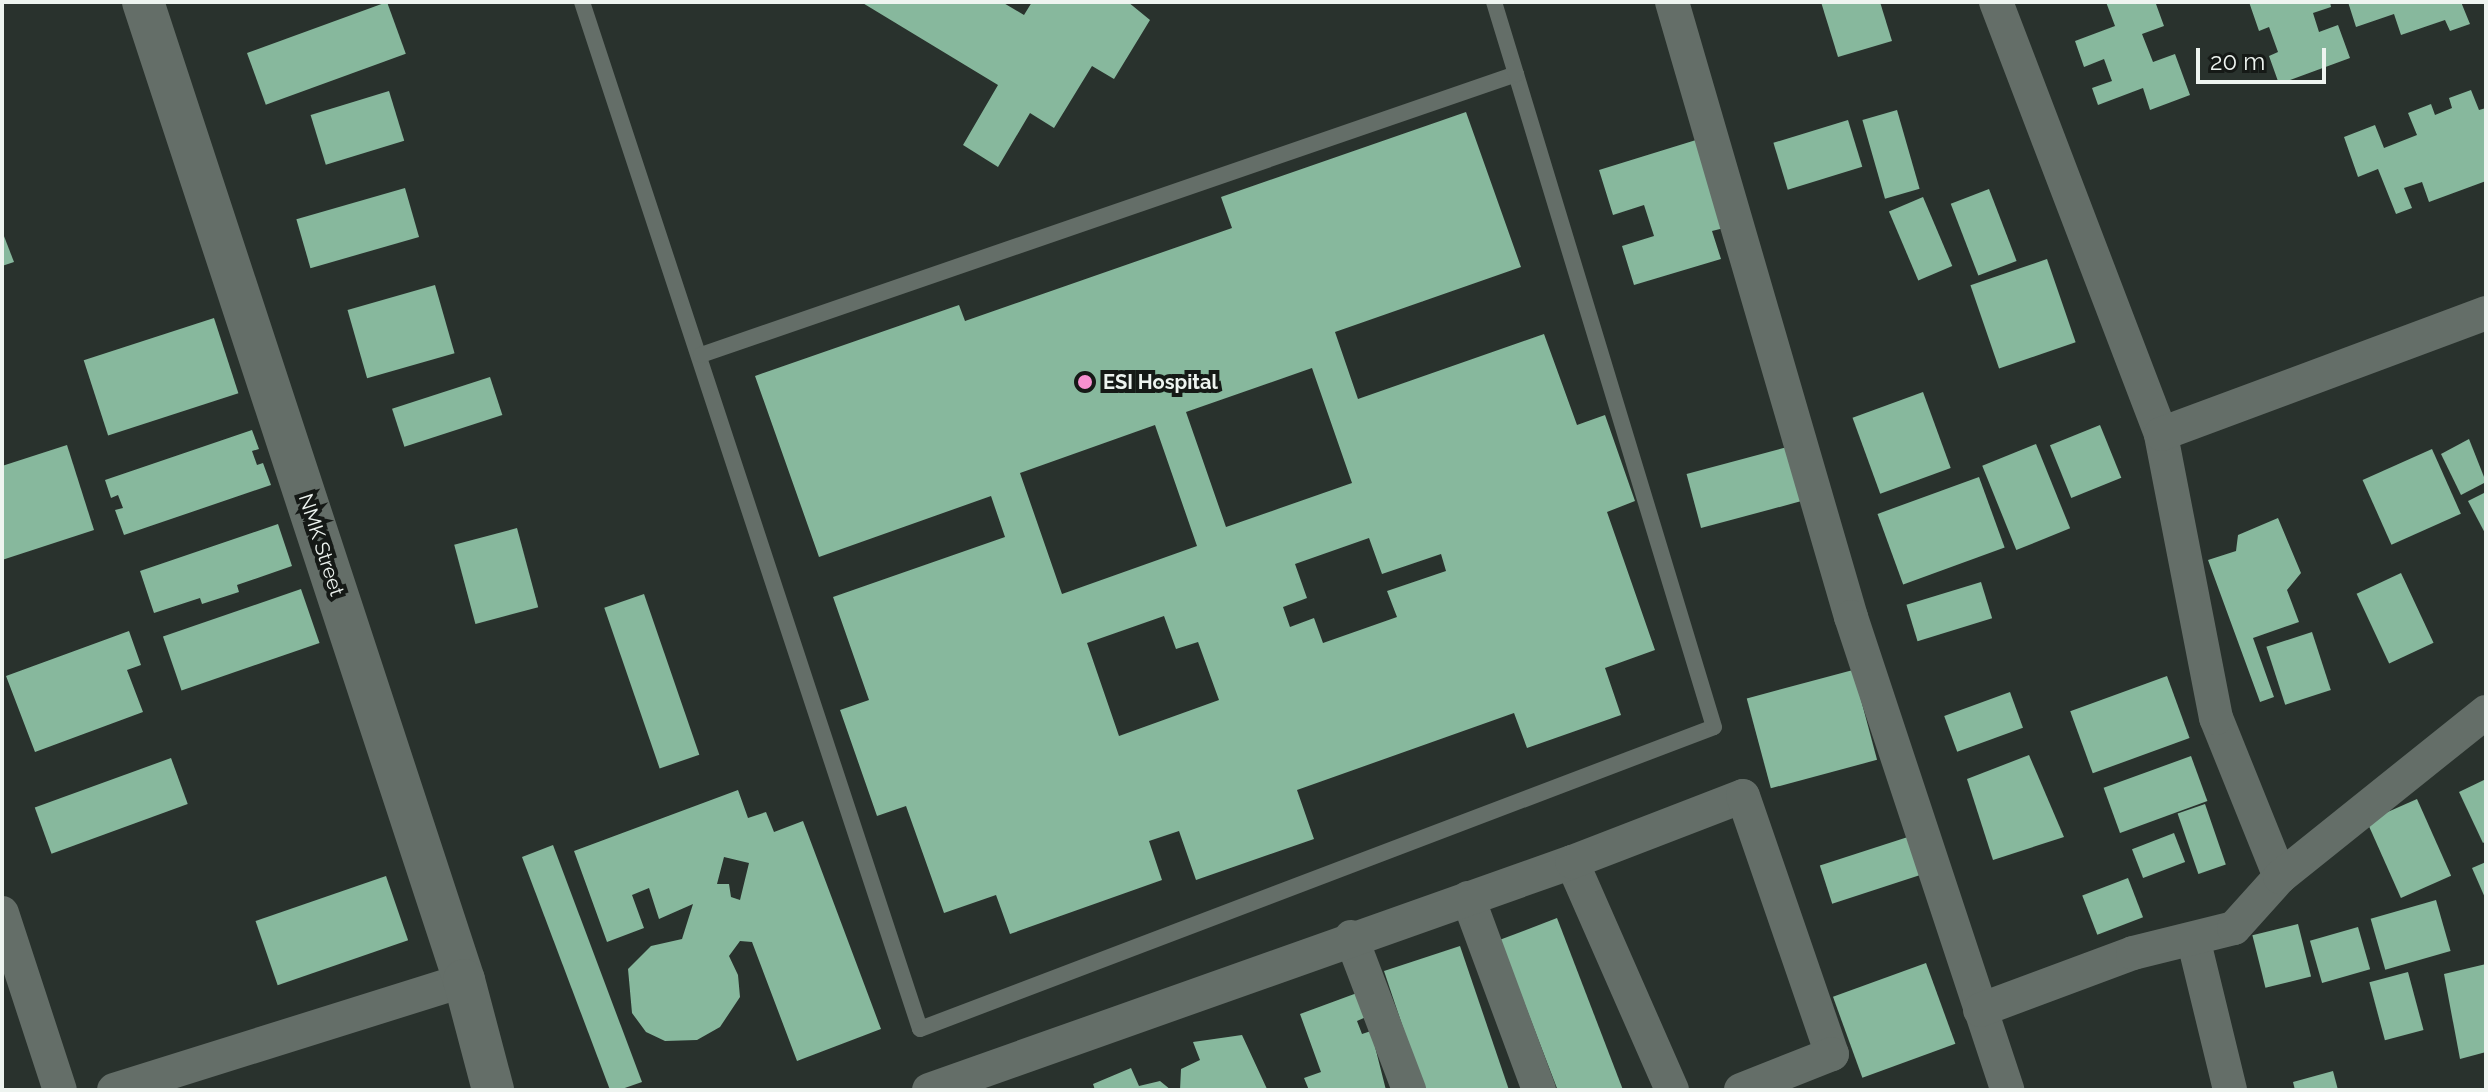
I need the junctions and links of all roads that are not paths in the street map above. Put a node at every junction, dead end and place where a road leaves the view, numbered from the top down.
1 (143, 2) edge
2 (582, 2) edge
3 (1494, 2) edge
4 (1672, 2) edge
5 (1996, 2) edge
6 (1516, 74) junction
7 (2486, 313) edge
8 (701, 355) junction
9 (2161, 434) junction
10 (2486, 712) edge
11 (1572, 862) junction
12 (2280, 877) junction
13 (1468, 898) junction
14 (2, 913) edge
15 (1351, 937) junction
16 (2194, 942) junction
17 (464, 980) junction
18 (1980, 1010) junction
19 (60, 1090) edge
20 (114, 1090) edge
21 (493, 1090) edge
22 (929, 1090) edge
23 (1409, 1090) edge
24 (1539, 1090) edge
25 (1672, 1090) edge
26 (1741, 1090) edge
27 (2007, 1090) edge
28 (2230, 1090) edge

1 - 17 street, NMK Street
2 - 8 lane
3 - 6 lane
4 - 18 street
5 - 9 street
6 - 8 lane
6 - 8 lane
7 - 9 street
9 - 12 street
10 - 12 street
11 - 13 street
11 - 25 street
11 - 26 street
12 - 16 street
13 - 15 street
13 - 24 street
14 - 19 street
15 - 22 street
15 - 23 street
16 - 18 street
16 - 28 street
17 - 20 street
17 - 21 street, NMK Street
18 - 27 street

